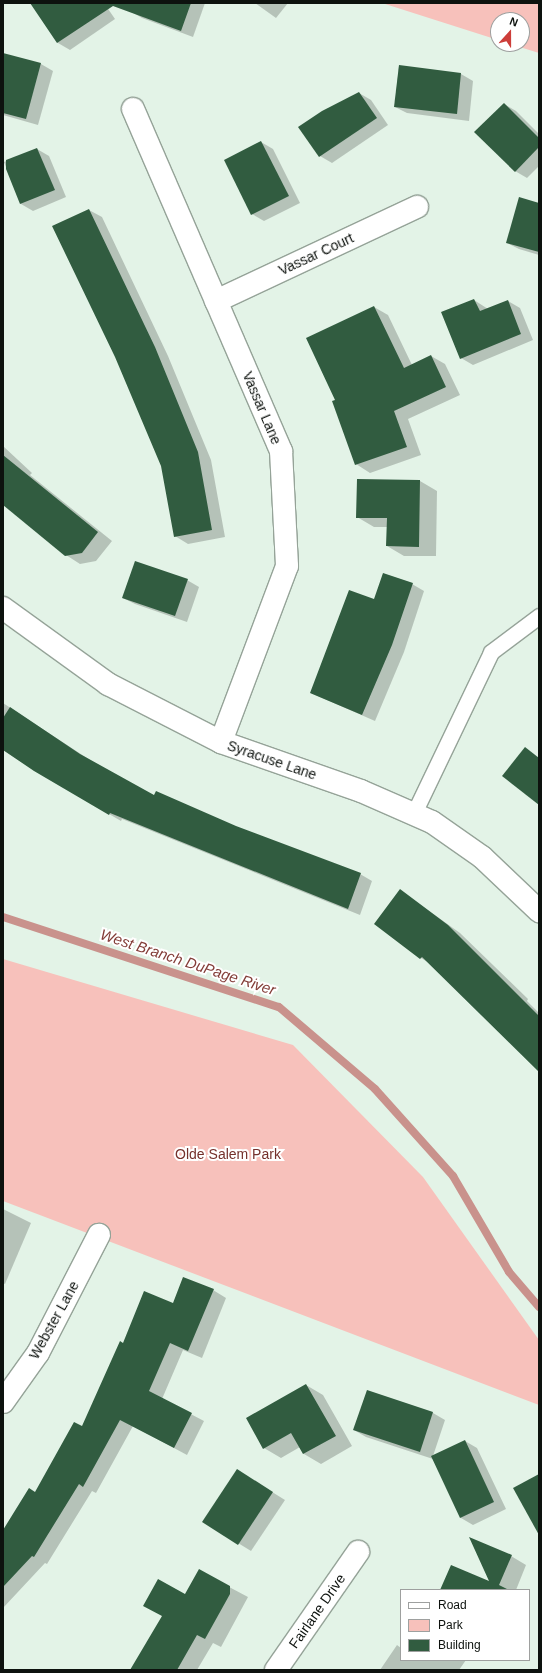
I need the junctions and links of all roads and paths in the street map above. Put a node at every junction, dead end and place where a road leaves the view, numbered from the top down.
1 (133, 109) dead end
2 (417, 207) dead end
3 (216, 301) junction
4 (3, 608) edge
5 (539, 616) edge
6 (221, 742) junction
7 (414, 813) junction
8 (539, 911) edge
9 (99, 1235) dead end
10 (3, 1402) edge
11 (358, 1552) dead end
12 (276, 1670) edge

1 - 3 street, Vassar Lane
2 - 3 street, Vassar Court
3 - 6 street, Vassar Lane
4 - 6 street, Syracuse Lane
5 - 7 lane
6 - 7 street, Syracuse Lane
7 - 8 street, Syracuse Lane
9 - 10 street, Webster Lane
11 - 12 street, Fairlane Drive

